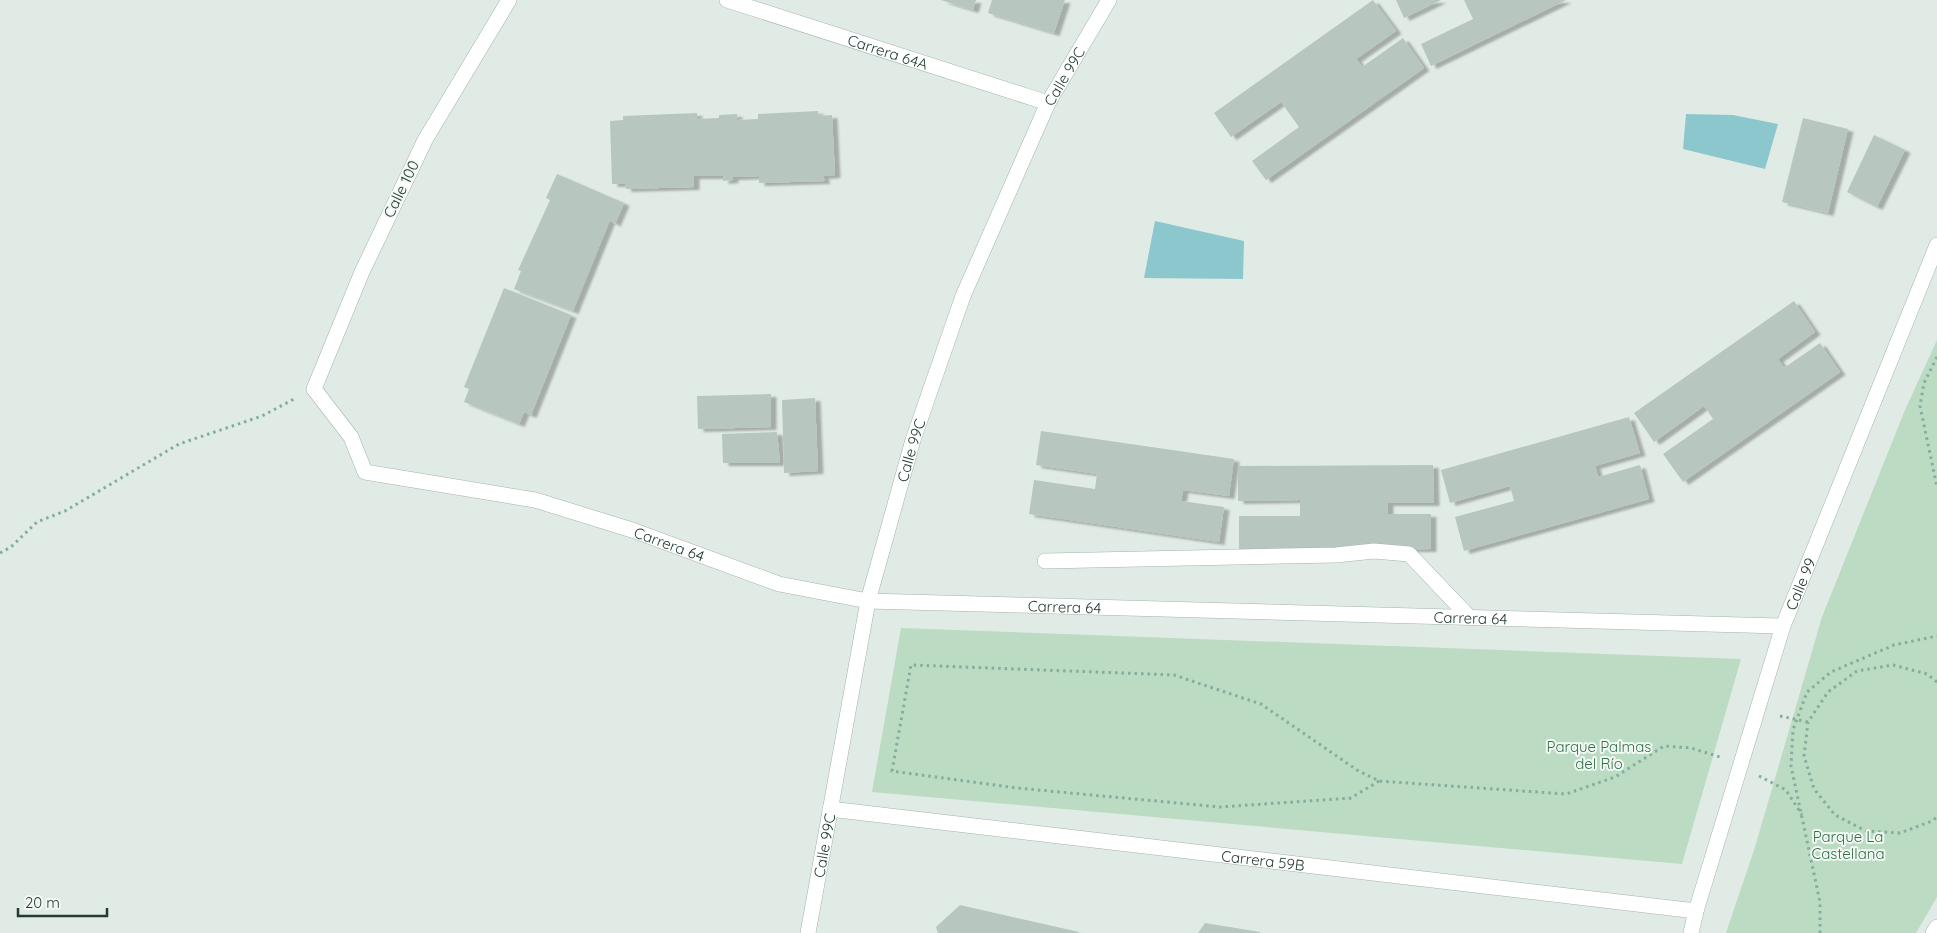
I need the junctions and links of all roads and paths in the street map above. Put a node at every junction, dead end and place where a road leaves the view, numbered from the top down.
1 (509, 0) edge
2 (727, 0) edge
3 (1108, 0) edge
4 (1048, 103) junction
5 (1937, 245) edge
6 (1937, 357) edge
7 (314, 388) junction
8 (1937, 487) edge
9 (0, 552) edge
10 (1045, 561) dead end
11 (868, 601) junction
12 (1470, 618) junction
13 (1783, 626) junction
14 (1937, 636) edge
15 (1937, 682) edge
16 (1757, 709) junction
17 (1796, 720) junction
18 (1808, 722) junction
19 (1741, 766) junction
20 (1379, 781) junction
21 (830, 809) junction
22 (1802, 815) junction
23 (1937, 817) edge
24 (1696, 911) junction
25 (1937, 927) edge
26 (808, 933) edge
27 (1691, 933) edge
28 (1820, 933) edge
29 (1933, 933) edge

1 - 7 street, Calle 100
2 - 4 street, Carrera 64A
3 - 4 street, Calle 99C
4 - 11 street, Calle 99C
5 - 13 street, Calle 99
6 - 8 path
7 - 9 path
7 - 11 street, Carrera 64
10 - 12 street
11 - 12 street, Carrera 64
11 - 21 street, Calle 99C
12 - 13 street, Carrera 64
13 - 16 street, Calle 99
14 - 17 path
15 - 18 path
16 - 17 path
16 - 19 street, Calle 99
17 - 18 path
17 - 22 path
18 - 23 path
19 - 20 path
19 - 22 path
19 - 24 street, Calle 99
20 - 20 path
21 - 24 street, Carrera 59B
21 - 26 street, Calle 99C
22 - 28 path
24 - 27 street, Calle 99
25 - 29 street

